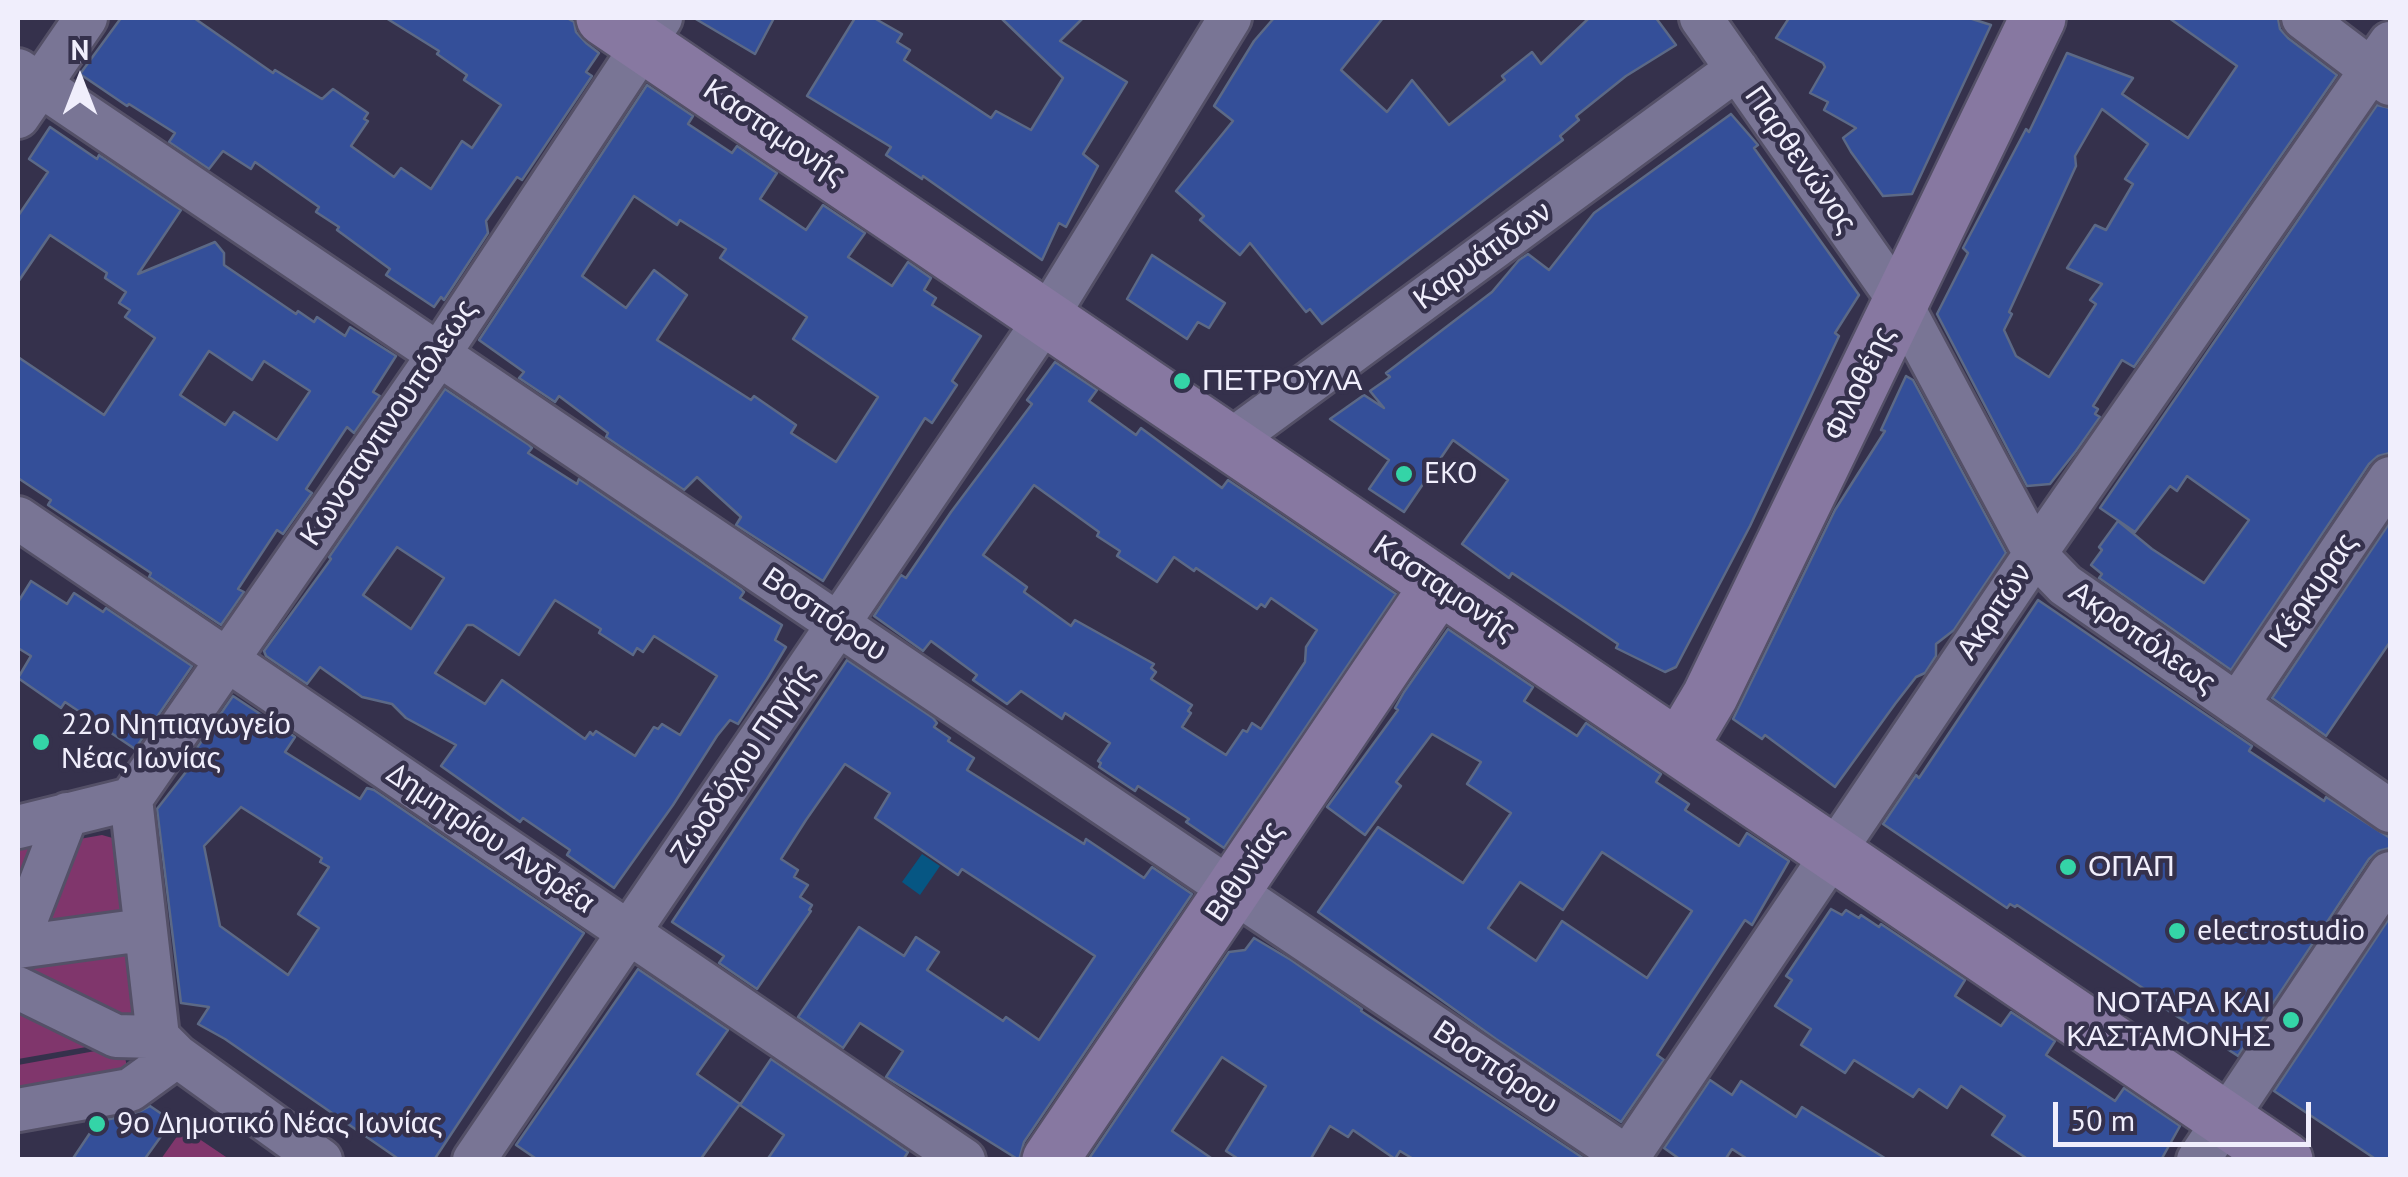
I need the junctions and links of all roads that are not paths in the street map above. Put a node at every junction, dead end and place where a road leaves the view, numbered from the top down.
1 (86, 18) edge
2 (1701, 18) edge
3 (2038, 18) edge
4 (2303, 18) edge
5 (1218, 23) edge
6 (636, 26) edge
7 (2384, 65) edge
8 (1737, 69) junction
9 (24, 90) edge
10 (1900, 302) junction
11 (1046, 318) junction
12 (438, 354) junction
13 (1228, 442) junction
14 (2390, 478) edge
15 (18, 518) edge
16 (2035, 554) junction
17 (1438, 585) junction
18 (838, 624) junction
19 (228, 661) junction
20 (2237, 705) junction
21 (1679, 748) junction
22 (131, 799) junction
23 (2390, 811) edge
24 (66, 814) junction
25 (18, 827) edge
26 (1833, 852) junction
27 (2390, 872) edge
28 (1232, 890) junction
29 (143, 930) junction
30 (628, 932) junction
31 (18, 944) edge
32 (18, 988) edge
33 (167, 1046) junction
34 (18, 1110) edge
35 (2212, 1139) edge
36 (481, 1157) edge
37 (1628, 1159) edge
38 (321, 1160) edge
39 (964, 1160) edge
40 (1050, 1160) edge
41 (2285, 1160) edge

1 - 9 street
2 - 8 street, Παρθενώνος
3 - 10 street, Φιλοθέης
4 - 7 street
5 - 11 street, Ζωοδόχου Πηγής
6 - 11 street, Κασταμονής
6 - 12 street, Κωνσταντινουπόλεως
7 - 16 street, Ακριτών
8 - 10 street, Παρθενώνος
8 - 13 street, Καρυάτιδων
9 - 12 street, Βοσπόρου
10 - 16 street, Ακροπόλεως
10 - 21 street, Φιλοθέης
11 - 13 street, Κασταμονής
11 - 18 street, Ζωοδόχου Πηγής
12 - 18 street, Βοσπόρου
12 - 19 street, Κωνσταντινουπόλεως
13 - 17 street, Κασταμονής
14 - 20 street, Κέρκυρας
15 - 19 street, Δημητρίου Ανδρέα
16 - 20 street, Ακροπόλεως
16 - 26 street, Ακριτών
17 - 21 street, Κασταμονής
17 - 28 street, Βιθυνίας
18 - 28 street, Βοσπόρου
18 - 30 street, Ζωοδόχου Πηγής
19 - 22 street, Κωνσταντινουπόλεως
19 - 30 street, Δημητρίου Ανδρέα
20 - 23 street, Ακροπόλεως
21 - 26 street, Κασταμονής
22 - 24 street
22 - 29 street
24 - 25 street
24 - 31 street
26 - 35 street, Κασταμονής
26 - 37 street, Ακριτών
27 - 35 street
28 - 37 street, Βοσπόρου
28 - 40 street, Βιθυνίας
29 - 31 street
29 - 33 street
30 - 36 street, Ζωοδόχου Πηγής
30 - 39 street, Δημητρίου Ανδρέα
32 - 33 street
33 - 34 street
33 - 38 street
35 - 41 street, Κασταμονής

